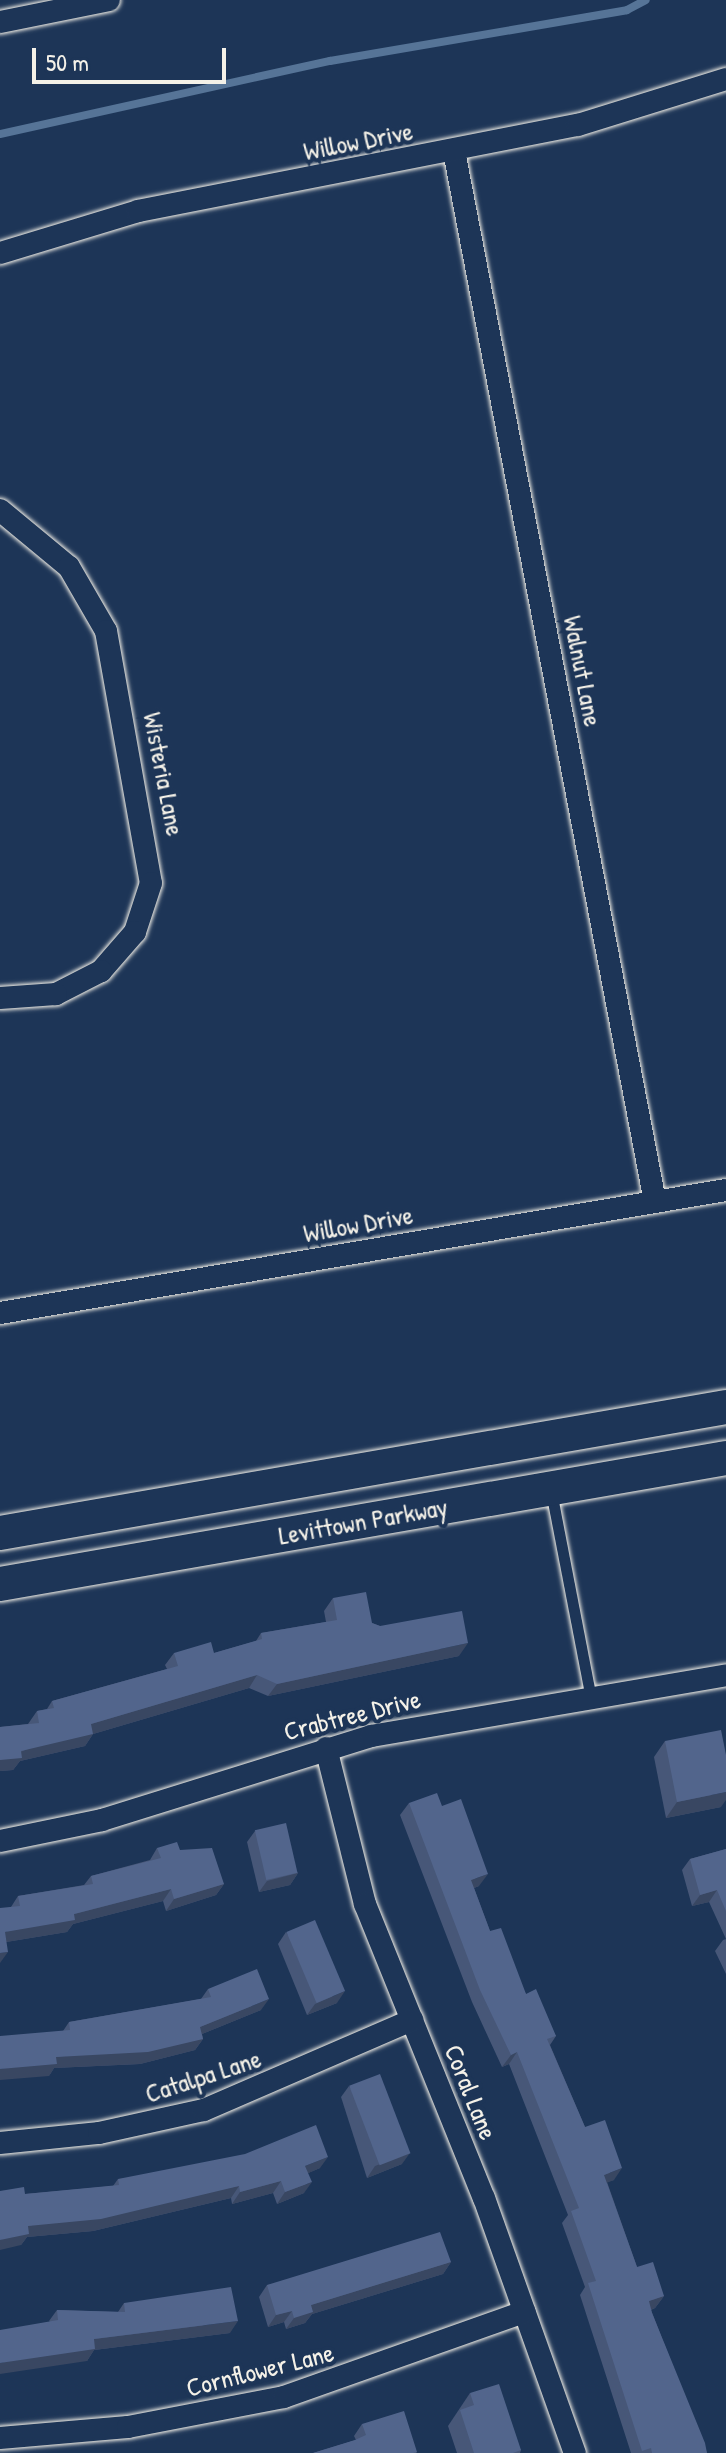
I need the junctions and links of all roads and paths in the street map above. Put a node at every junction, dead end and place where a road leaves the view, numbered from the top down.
1 (109, 0) edge
2 (0, 22) edge
3 (726, 79) edge
4 (454, 151) junction
5 (0, 253) edge
6 (0, 510) edge
7 (0, 998) edge
8 (726, 1190) edge
9 (655, 1202) junction
10 (0, 1313) edge
11 (726, 1407) edge
12 (726, 1458) edge
13 (550, 1488) junction
14 (0, 1533) edge
15 (0, 1584) edge
16 (726, 1675) edge
17 (591, 1699) junction
18 (326, 1748) junction
19 (0, 1841) edge
20 (412, 2020) junction
21 (0, 2143) edge
22 (524, 2312) junction
23 (0, 2438) edge
24 (575, 2453) edge

1 - 2 street
3 - 4 street, Willow Drive
4 - 5 street, Willow Drive
4 - 9 street, Walnut Lane
6 - 7 street, Wisteria Lane
8 - 9 street, Willow Drive
9 - 10 street, Willow Drive
11 - 14 main road, Levittown Parkway
12 - 13 main road, Levittown Parkway
13 - 15 main road, Levittown Parkway
13 - 17 lane
16 - 17 street, Crabtree Drive
17 - 18 street, Crabtree Drive
18 - 19 street, Crabtree Drive
18 - 20 street, Coral Lane
20 - 21 street, Catalpa Lane
20 - 22 street, Coral Lane
22 - 23 street, Cornflower Lane
22 - 24 street, Coral Lane

